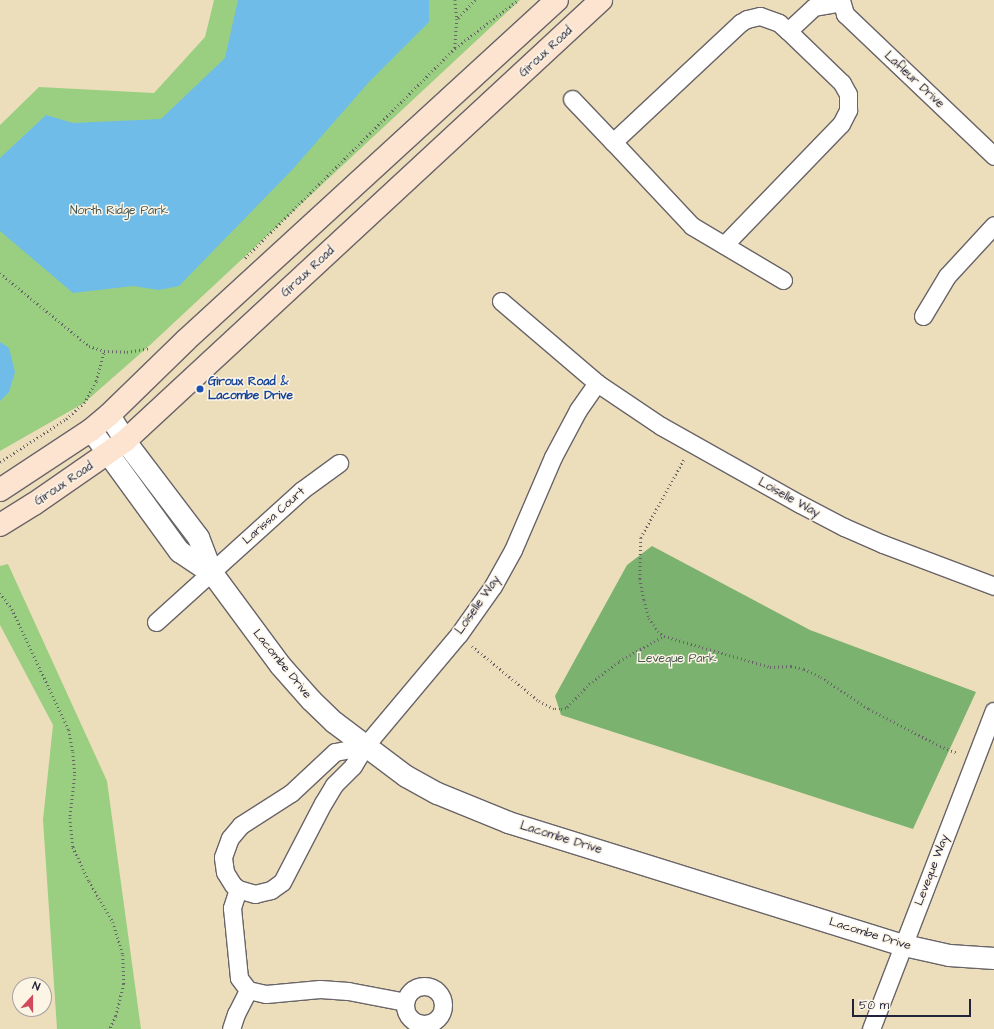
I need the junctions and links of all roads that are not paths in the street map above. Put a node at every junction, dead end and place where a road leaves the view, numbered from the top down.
1 (557, 0) edge
2 (601, 0) edge
3 (841, 1) edge
4 (788, 31) junction
5 (572, 99) dead end
6 (613, 142) junction
7 (994, 156) edge
8 (994, 226) edge
9 (724, 245) junction
10 (783, 280) dead end
11 (501, 300) dead end
12 (923, 316) dead end
13 (597, 383) junction
14 (109, 415) junction
15 (90, 430) junction
16 (125, 441) junction
17 (107, 455) junction
18 (339, 462) dead end
19 (0, 490) edge
20 (0, 525) edge
21 (212, 574) junction
22 (994, 586) edge
23 (156, 622) dead end
24 (994, 711) edge
25 (365, 746) junction
26 (238, 889) junction
27 (904, 945) junction
28 (994, 958) edge
29 (248, 990) junction
30 (405, 1002) dead end
31 (231, 1029) edge
32 (871, 1029) edge

1 - 14 main road
2 - 16 main road, Giroux Road
3 - 4 street
3 - 7 street, Lafleur Drive
4 - 6 street
4 - 9 street
5 - 6 street
6 - 9 street
8 - 12 street
9 - 10 street
11 - 13 street, Loiselle Way
13 - 22 street, Loiselle Way
13 - 25 street, Loiselle Way
14 - 15 main road
14 - 16 street, Lacombe Drive
15 - 17 street, Lacombe Drive
15 - 19 main road
16 - 17 main road, Giroux Road
16 - 21 street, Lacombe Drive
17 - 20 main road, Giroux Road
17 - 21 street, Lacombe Drive
18 - 21 street, Larissa Court
21 - 23 street
21 - 25 street, Lacombe Drive
24 - 27 street, Leveque Way
25 - 26 street, Loiselle Way
25 - 26 street
25 - 27 street, Lacombe Drive
26 - 29 street
27 - 28 street, Lacombe Drive
27 - 32 street, Leveque Way
29 - 30 street
29 - 31 street

